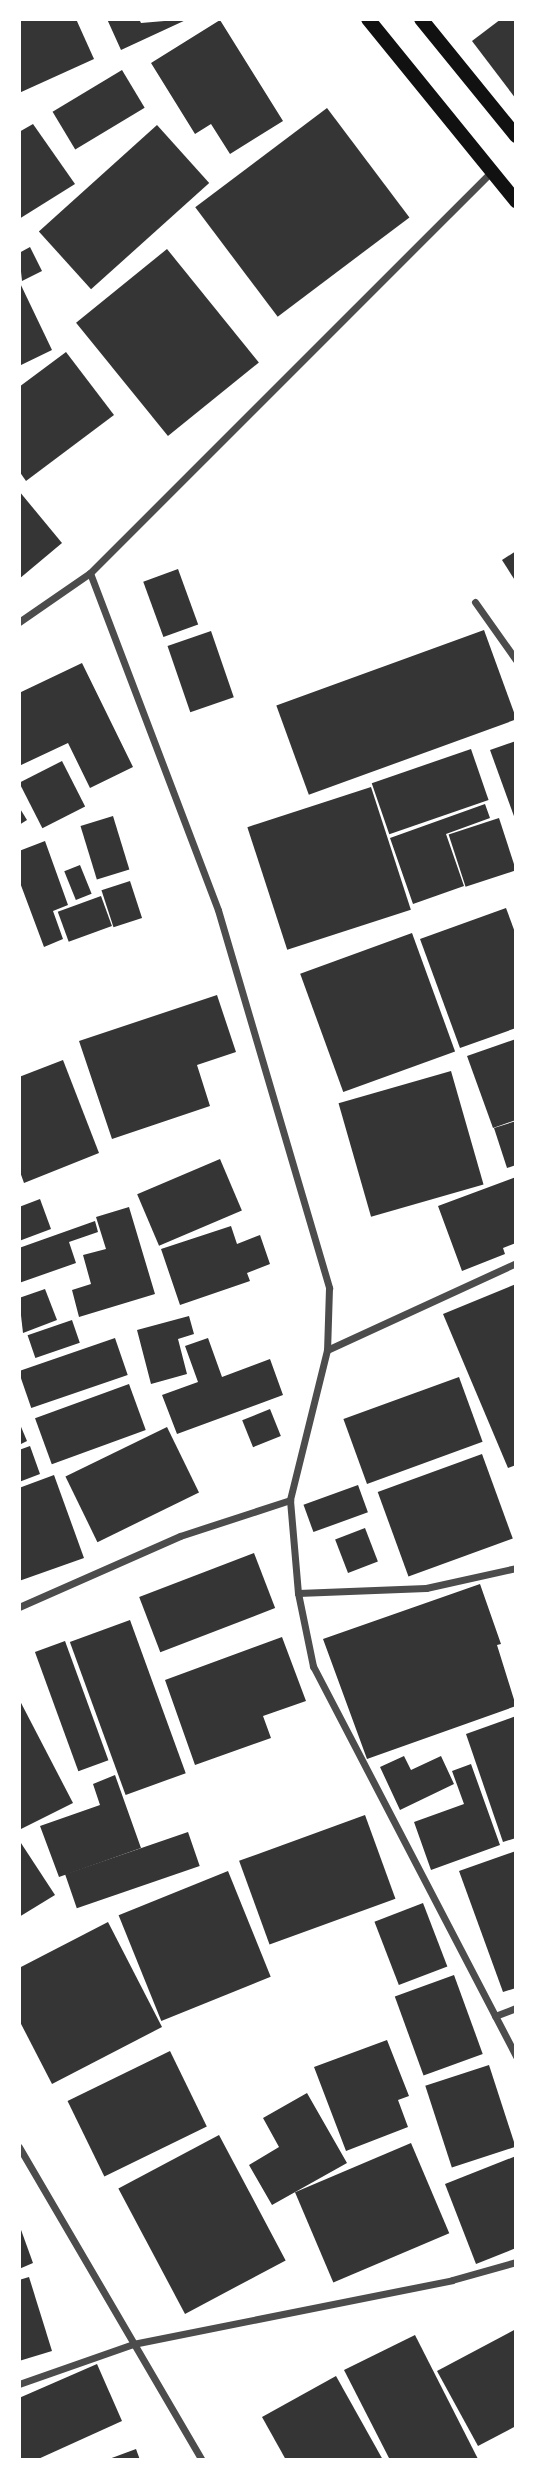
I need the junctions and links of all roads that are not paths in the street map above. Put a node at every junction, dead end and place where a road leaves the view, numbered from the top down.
1 (368, 19) edge
2 (421, 19) edge
3 (516, 135) edge
4 (492, 171) junction
5 (516, 201) edge
6 (90, 573) junction
7 (475, 602) dead end
8 (19, 622) edge
9 (516, 660) edge
10 (516, 1263) edge
11 (327, 1350) junction
12 (290, 1500) junction
13 (516, 1568) edge
14 (298, 1593) junction
15 (19, 1607) edge
16 (516, 2008) edge
17 (495, 2016) junction
18 (516, 2056) edge
19 (19, 2147) edge
20 (516, 2262) edge
21 (132, 2344) junction
22 (19, 2384) edge
23 (202, 2460) edge

1 - 4 main road
2 - 3 main road
4 - 5 main road
4 - 6 street
6 - 8 street
6 - 11 street
7 - 9 street
10 - 11 street
11 - 12 street
12 - 14 street
12 - 15 street
13 - 14 street
14 - 17 street
16 - 17 street
17 - 18 street
19 - 21 street
20 - 21 street
21 - 22 street
21 - 23 street

